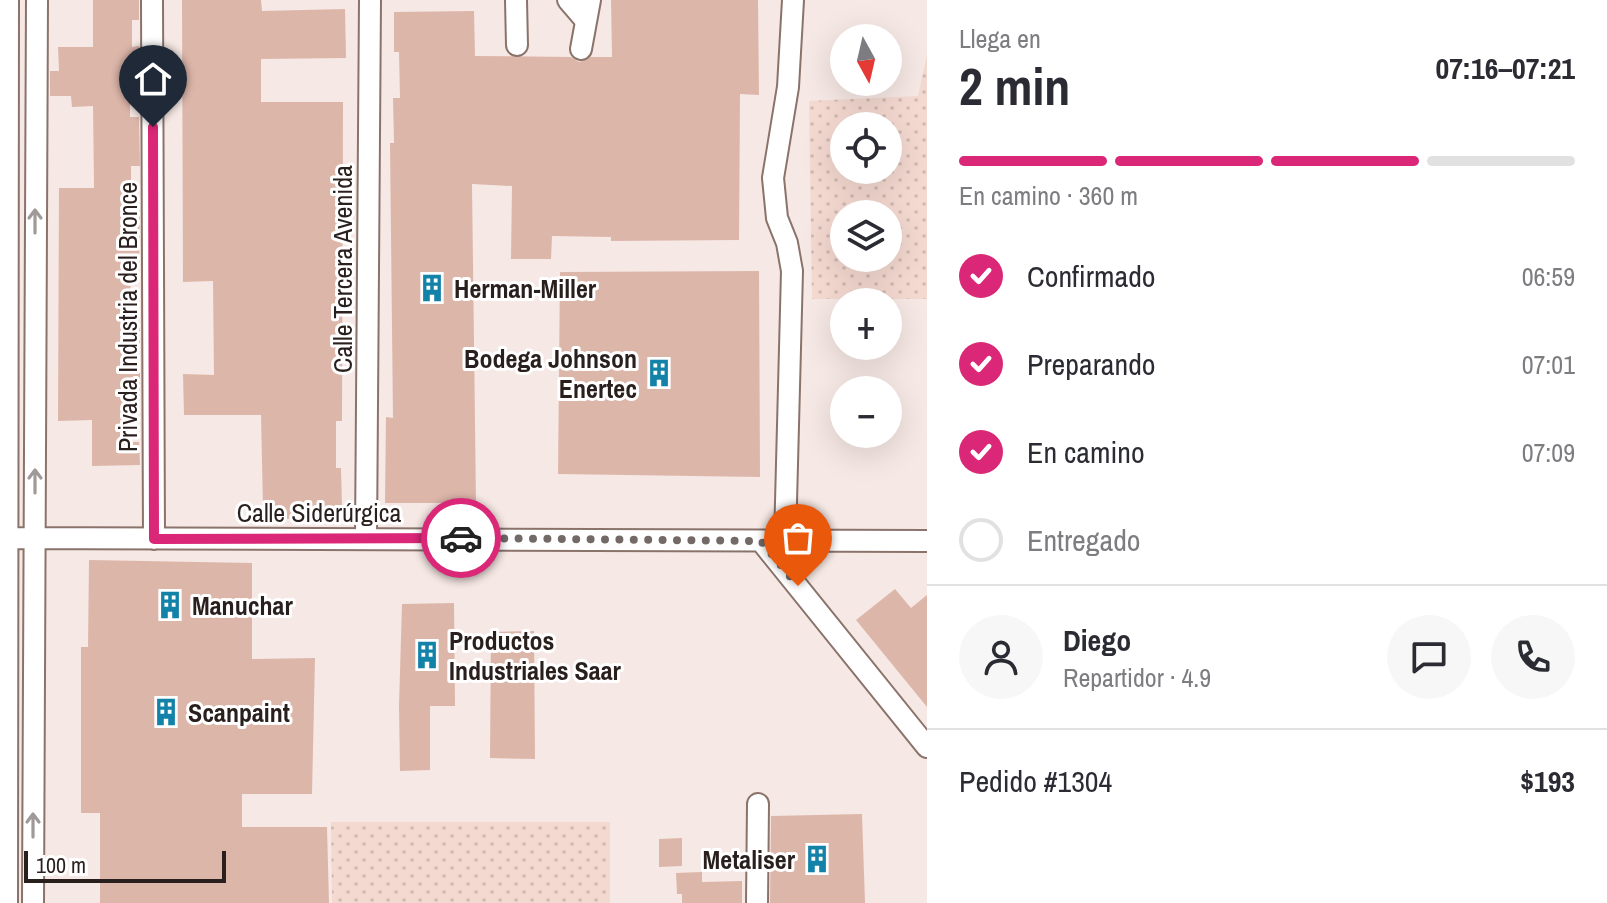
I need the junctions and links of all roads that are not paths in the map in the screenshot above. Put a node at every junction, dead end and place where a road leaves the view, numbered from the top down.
1 (8, 0) edge
2 (37, 0) edge
3 (152, 0) edge
4 (370, 0) edge
5 (516, 0) edge
6 (568, 0) edge
7 (590, 0) edge
8 (793, 0) edge
9 (586, 21) junction
10 (517, 45) dead end
11 (581, 49) dead end
12 (4, 312) edge
13 (34, 312) junction
14 (5, 538) edge
15 (366, 538) junction
16 (35, 539) junction
17 (154, 539) junction
18 (761, 541) junction
19 (785, 541) junction
20 (927, 541) edge
21 (927, 747) edge
22 (758, 804) dead end
23 (7, 903) edge
24 (33, 903) edge
25 (757, 903) edge

1 - 12 street
13 -> 2 street
3 - 17 street, Privada Industria del Bronce
4 - 15 street, Calle Tercera Avenida
5 - 10 street
6 - 9 street
7 - 9 street
8 - 19 street
9 - 11 street
12 - 13 street
12 - 14 street
16 -> 13 street
14 - 16 street, Calle Siderúrgica
14 - 23 street
15 - 17 street, Calle Siderúrgica
15 - 18 street, Calle Siderúrgica
16 - 17 street, Calle Siderúrgica
24 -> 16 street
18 - 19 street, Calle Siderúrgica
18 - 21 street
19 - 20 street, Calle Siderúrgica
22 - 25 street

